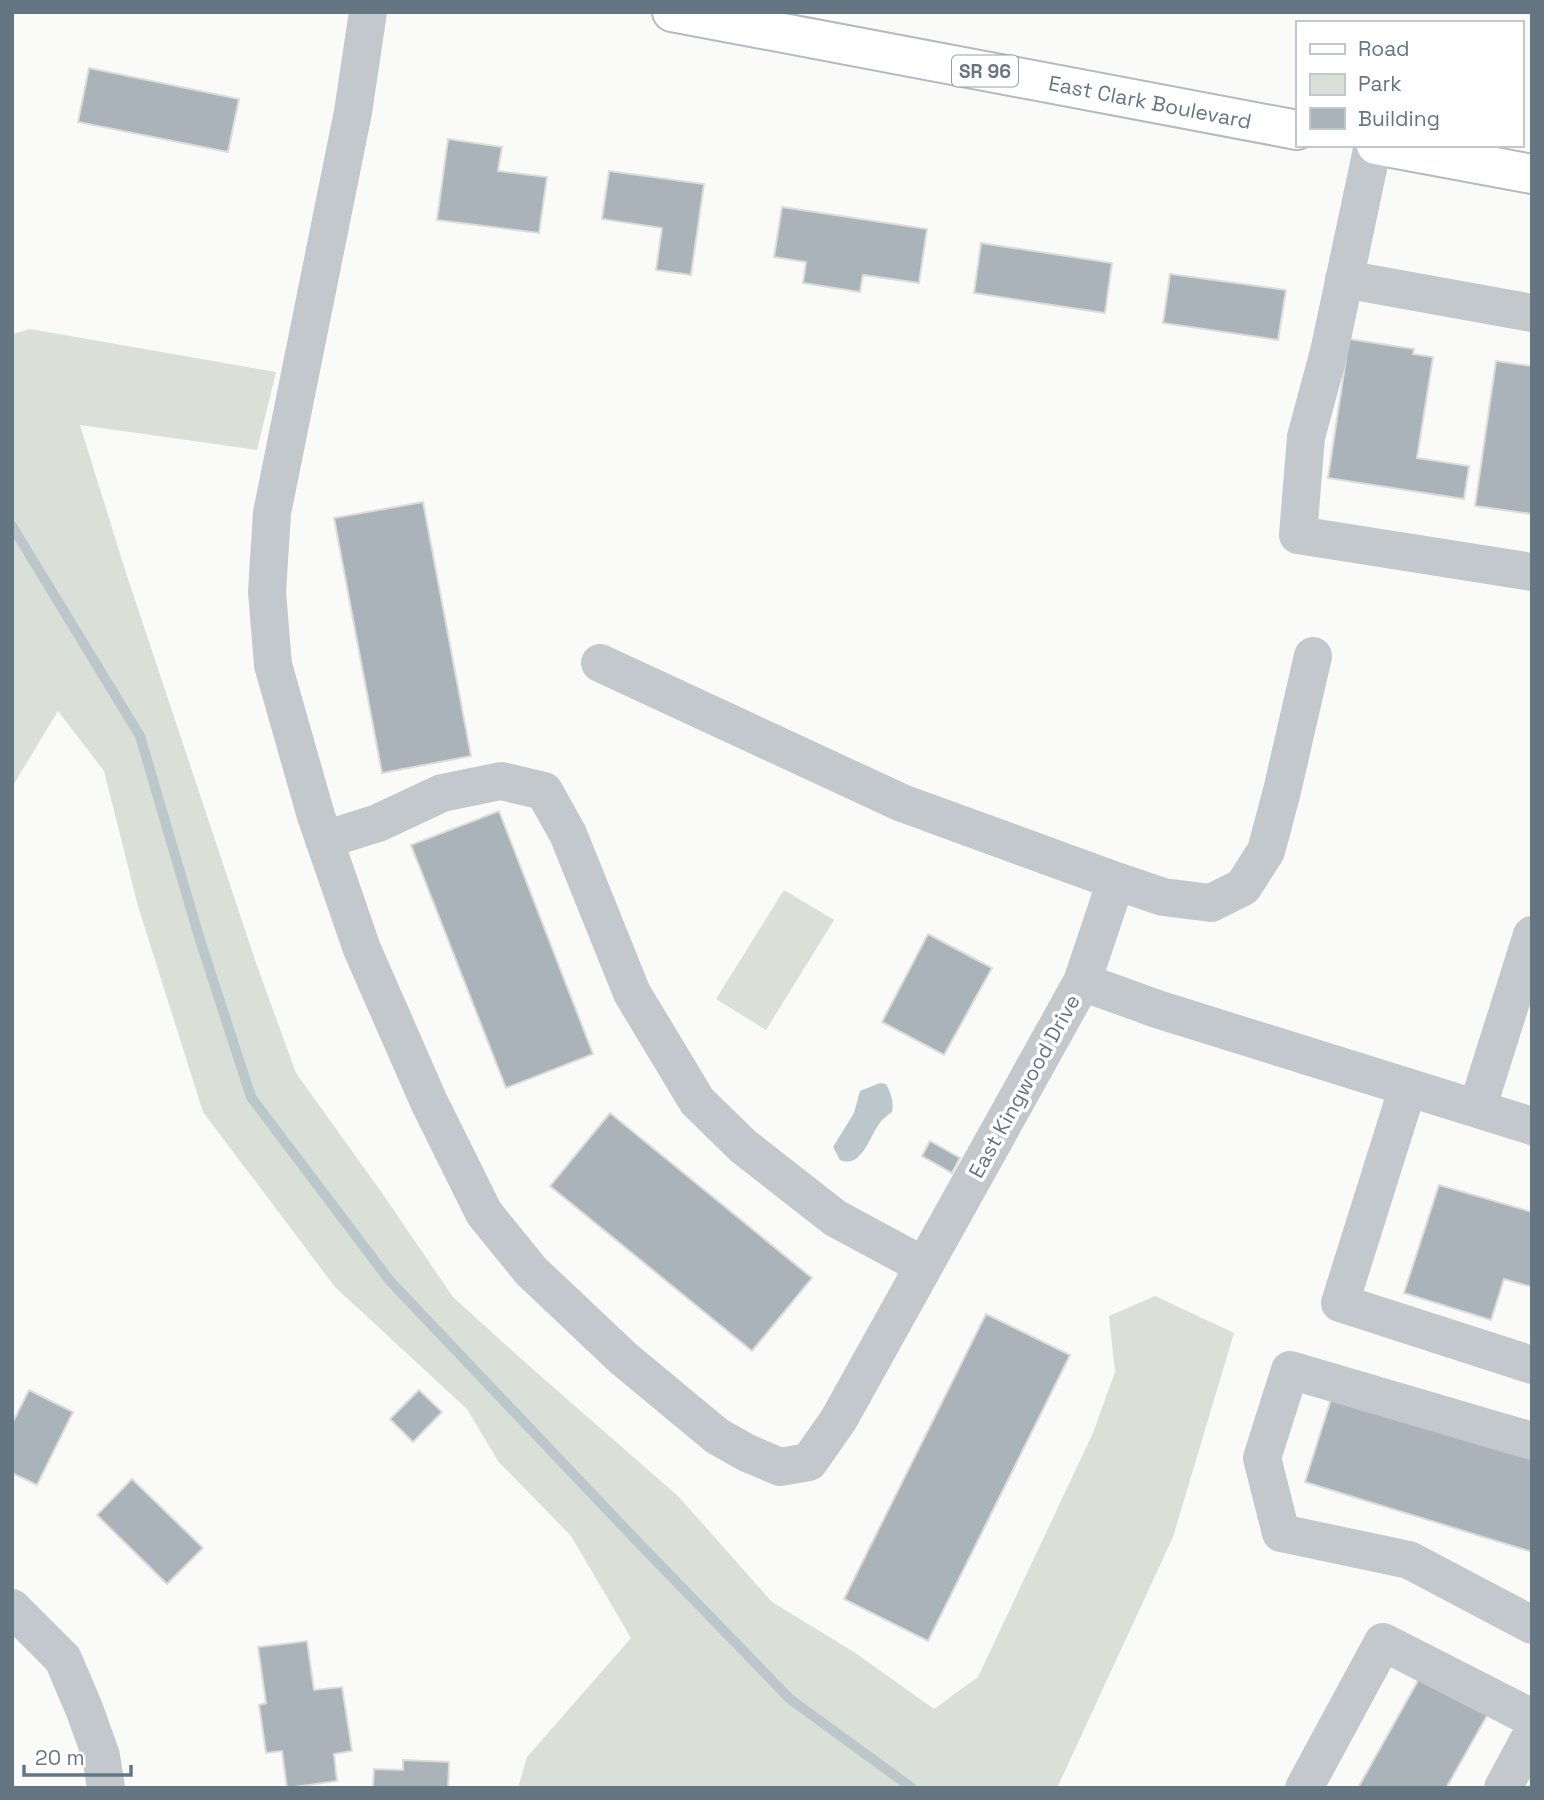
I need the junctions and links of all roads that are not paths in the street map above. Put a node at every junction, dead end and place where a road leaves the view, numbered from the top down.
1 (368, 12) edge
2 (672, 12) edge
3 (1296, 130) edge
4 (1375, 147) edge
5 (1386, 147) edge
6 (1532, 174) edge
7 (1345, 279) junction
8 (1532, 313) edge
9 (1532, 572) edge
10 (1313, 656) dead end
11 (600, 663) dead end
12 (324, 841) junction
13 (1116, 881) junction
14 (1529, 955) edge
15 (1082, 982) junction
16 (1408, 1087) junction
17 (1477, 1109) junction
18 (1532, 1126) edge
19 (924, 1266) junction
20 (1532, 1365) edge
21 (1532, 1441) edge
22 (12, 1608) edge
23 (1532, 1625) edge
24 (1532, 1718) edge
25 (1532, 1734) edge
26 (1513, 1784) edge
27 (106, 1788) edge
28 (1304, 1788) edge

1 - 12 street, East Kingwood Drive
2 - 3 main road, East Clark Boulevard / SR 96
4 - 7 street
5 - 6 main road
7 - 8 street
7 - 9 street
10 - 13 street
11 - 13 street
12 - 19 street
12 - 19 street, East Kingwood Drive
13 - 15 street
14 - 17 street
15 - 16 street, East Kingwood Drive
15 - 19 street, East Kingwood Drive
16 - 17 street, East Kingwood Drive
16 - 20 street
17 - 18 street, East Kingwood Drive
21 - 23 street
22 - 27 street
24 - 28 street
25 - 26 street

